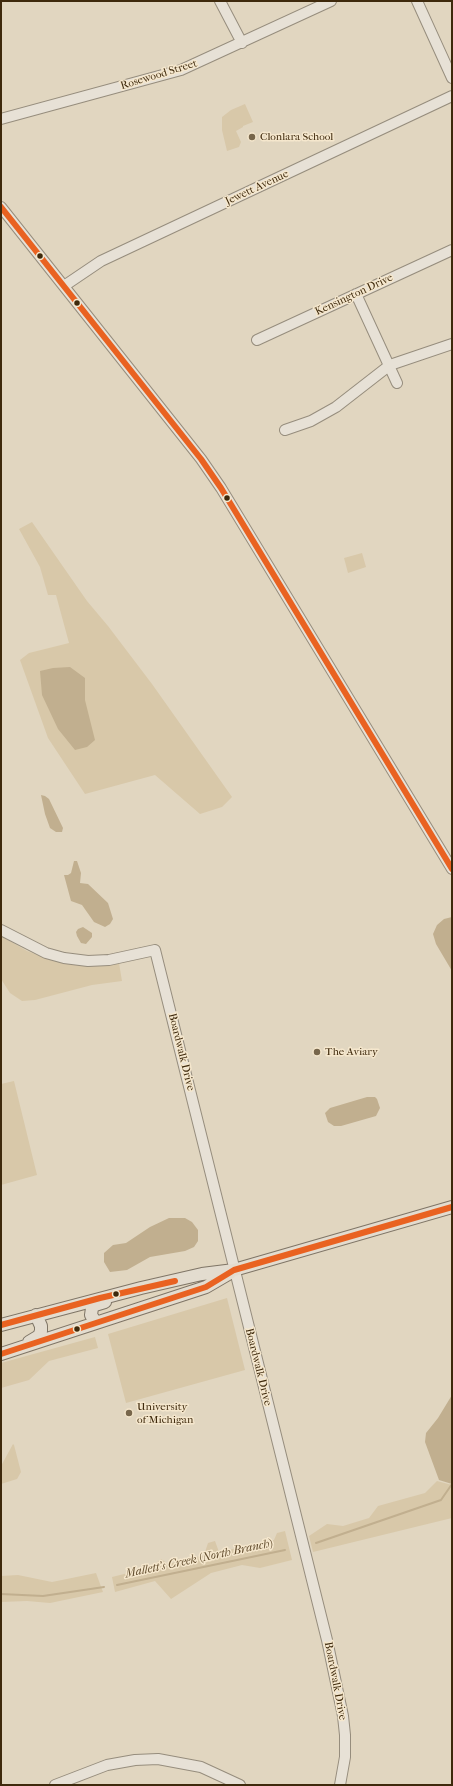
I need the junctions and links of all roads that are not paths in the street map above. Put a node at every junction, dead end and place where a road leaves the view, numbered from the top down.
1 (220, 1) edge
2 (332, 1) edge
3 (417, 1) edge
4 (242, 43) junction
5 (452, 78) edge
6 (452, 96) edge
7 (1, 119) edge
8 (1, 207) edge
9 (452, 250) edge
10 (64, 286) junction
11 (356, 294) junction
12 (257, 340) dead end
13 (452, 344) edge
14 (390, 365) junction
15 (396, 383) dead end
16 (285, 430) dead end
17 (452, 869) edge
18 (1, 930) edge
19 (452, 1207) edge
20 (234, 1270) junction
21 (141, 1288) junction
22 (36, 1315) junction
23 (15, 1321) junction
24 (96, 1323) junction
25 (1, 1325) edge
26 (1, 1329) edge
27 (1, 1350) edge
28 (1, 1354) edge
29 (58, 1784) edge
30 (240, 1785) edge
31 (340, 1785) edge

1 - 4 street
2 - 4 street, Rosewood Street
3 - 5 street
4 - 7 street, Rosewood Street
6 - 10 street, Jewett Avenue
8 - 10 street
9 - 11 street, Kensington Drive
10 - 17 street
11 - 12 street, Kensington Drive
11 - 14 street
13 - 14 street
14 - 15 street
14 - 16 street
18 - 20 street, Boardwalk Drive
19 - 20 main road
20 - 21 main road
20 - 24 main road
20 - 31 street, Boardwalk Drive
21 - 22 main road
21 - 24 main road
22 - 23 main road
22 - 27 main road
23 - 25 main road
23 - 26 main road
24 - 28 main road
29 - 30 street

